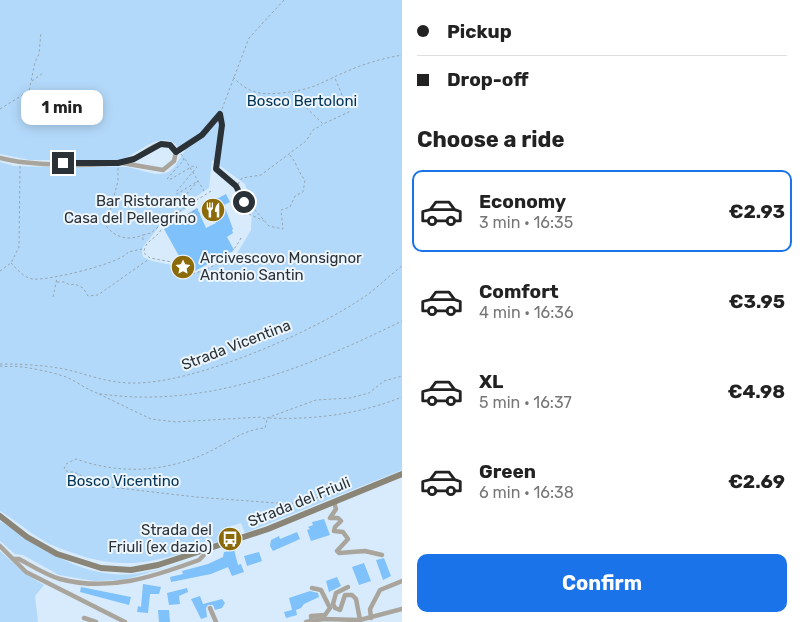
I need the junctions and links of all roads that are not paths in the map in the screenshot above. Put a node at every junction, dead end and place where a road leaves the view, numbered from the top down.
1 (220, 114) joint
2 (176, 152) junction
3 (0, 158) edge
4 (118, 163) junction
5 (245, 213) road end
6 (402, 474) edge
7 (334, 502) junction
8 (0, 516) edge
9 (0, 546) edge
10 (205, 550) junction
11 (382, 555) dead end
12 (14, 559) junction
13 (402, 581) edge
14 (348, 587) dead end
15 (312, 588) dead end
16 (210, 608) dead end
17 (402, 609) edge
18 (84, 618) dead end
19 (371, 618) junction
20 (360, 620) junction
21 (118, 621) edge
22 (309, 621) edge
23 (96, 622) edge
24 (125, 622) edge
25 (216, 622) edge

1 - 2 street
1 - 5 lane
2 - 4 street
2 - 4 street
3 - 4 street
6 - 7 main road, Strada del Friuli
7 - 10 main road, Strada del Friuli
7 - 11 street
8 - 10 main road, Strada del Friuli
9 - 12 street
10 - 12 street, Strada del Friuli
12 - 21 street
13 - 19 street
14 - 20 street
15 - 22 street
16 - 25 street
17 - 19 street
18 - 23 street
19 - 20 street
20 - 22 street
21 - 24 street

